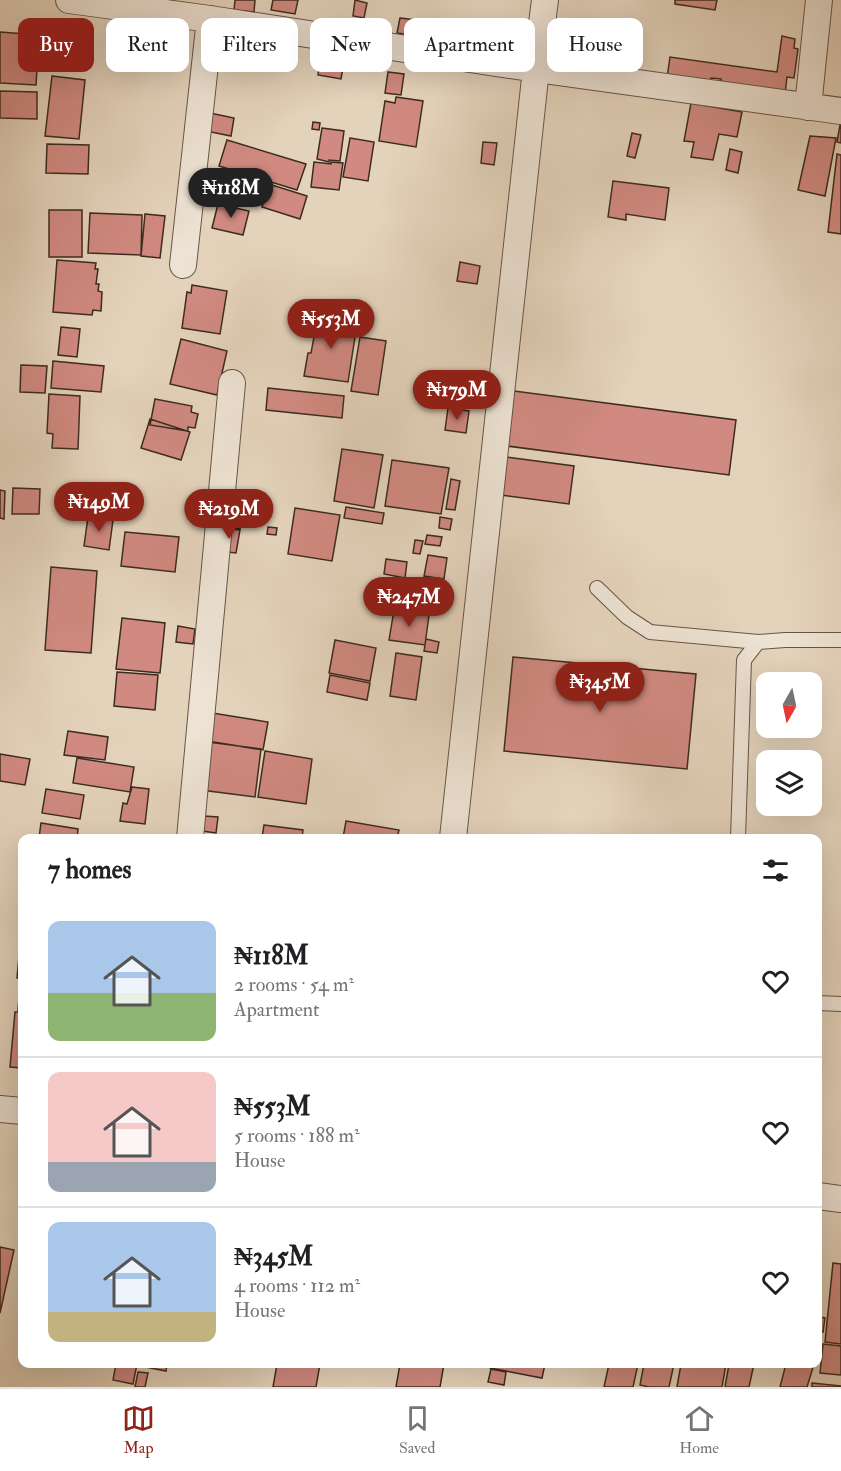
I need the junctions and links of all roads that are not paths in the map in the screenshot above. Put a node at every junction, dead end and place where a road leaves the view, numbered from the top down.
1 (69, 0) edge
2 (545, 0) edge
3 (819, 0) edge
4 (203, 18) edge
5 (298, 32) edge
6 (536, 69) junction
7 (204, 72) edge
8 (808, 107) junction
9 (841, 111) edge
10 (183, 265) dead end
11 (232, 383) dead end
12 (597, 588) dead end
13 (841, 640) edge
14 (758, 642) junction
15 (190, 834) edge
16 (453, 834) edge
17 (738, 834) edge
18 (822, 1003) edge
19 (841, 1004) edge
20 (0, 1109) edge
21 (18, 1111) edge
22 (822, 1197) edge
23 (841, 1199) edge

1 - 4 street
2 - 6 street
3 - 8 street
5 - 6 street
6 - 8 street
6 - 16 street
7 - 10 street
8 - 9 street
11 - 15 street
12 - 14 lane
13 - 14 lane
14 - 17 lane
18 - 19 lane
20 - 21 street
22 - 23 street

